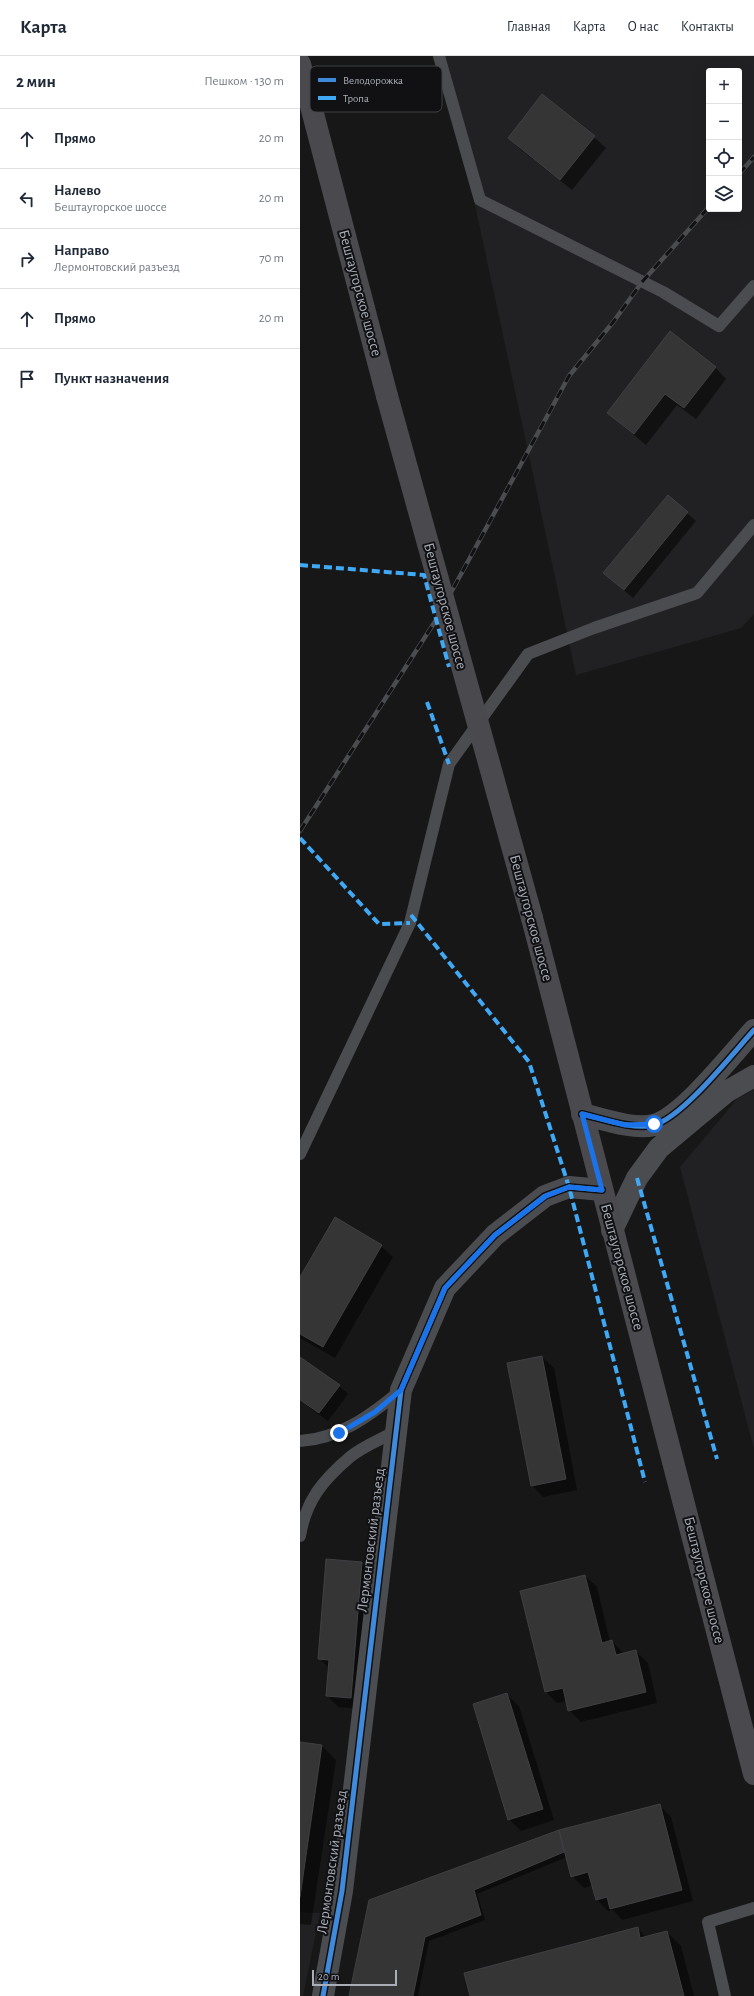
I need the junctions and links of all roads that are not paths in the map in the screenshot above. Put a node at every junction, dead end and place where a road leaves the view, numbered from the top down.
1 (439, 56) edge
2 (300, 64) edge
3 (442, 66) edge
4 (442, 67) edge
5 (310, 102) edge
6 (313, 112) edge
7 (754, 286) edge
8 (754, 525) edge
9 (754, 1030) edge
10 (754, 1076) edge
11 (582, 1114) junction
12 (300, 1154) edge
13 (602, 1190) junction
14 (612, 1230) junction
15 (401, 1390) junction
16 (396, 1431) junction
17 (300, 1441) edge
18 (300, 1536) edge
19 (754, 1774) edge
20 (754, 1908) edge
21 (323, 1996) edge
22 (725, 1996) edge

1 - 3 lane
2 - 5 main road, Бештаугорское шоссе, bridge
4 - 7 lane
6 - 11 main road, Бештаугорское шоссе, bridge
8 - 12 lane
9 - 11 street
10 - 14 street
11 - 13 main road, Бештаугорское шоссе
13 - 14 main road, Бештаугорское шоссе
13 - 15 street, Лермонтовский разъезд
14 - 19 main road, Бештаугорское шоссе
15 - 16 street, Лермонтовский разъезд
15 - 17 lane
16 - 18 lane
16 - 21 street, Лермонтовский разъезд
20 - 22 lane

